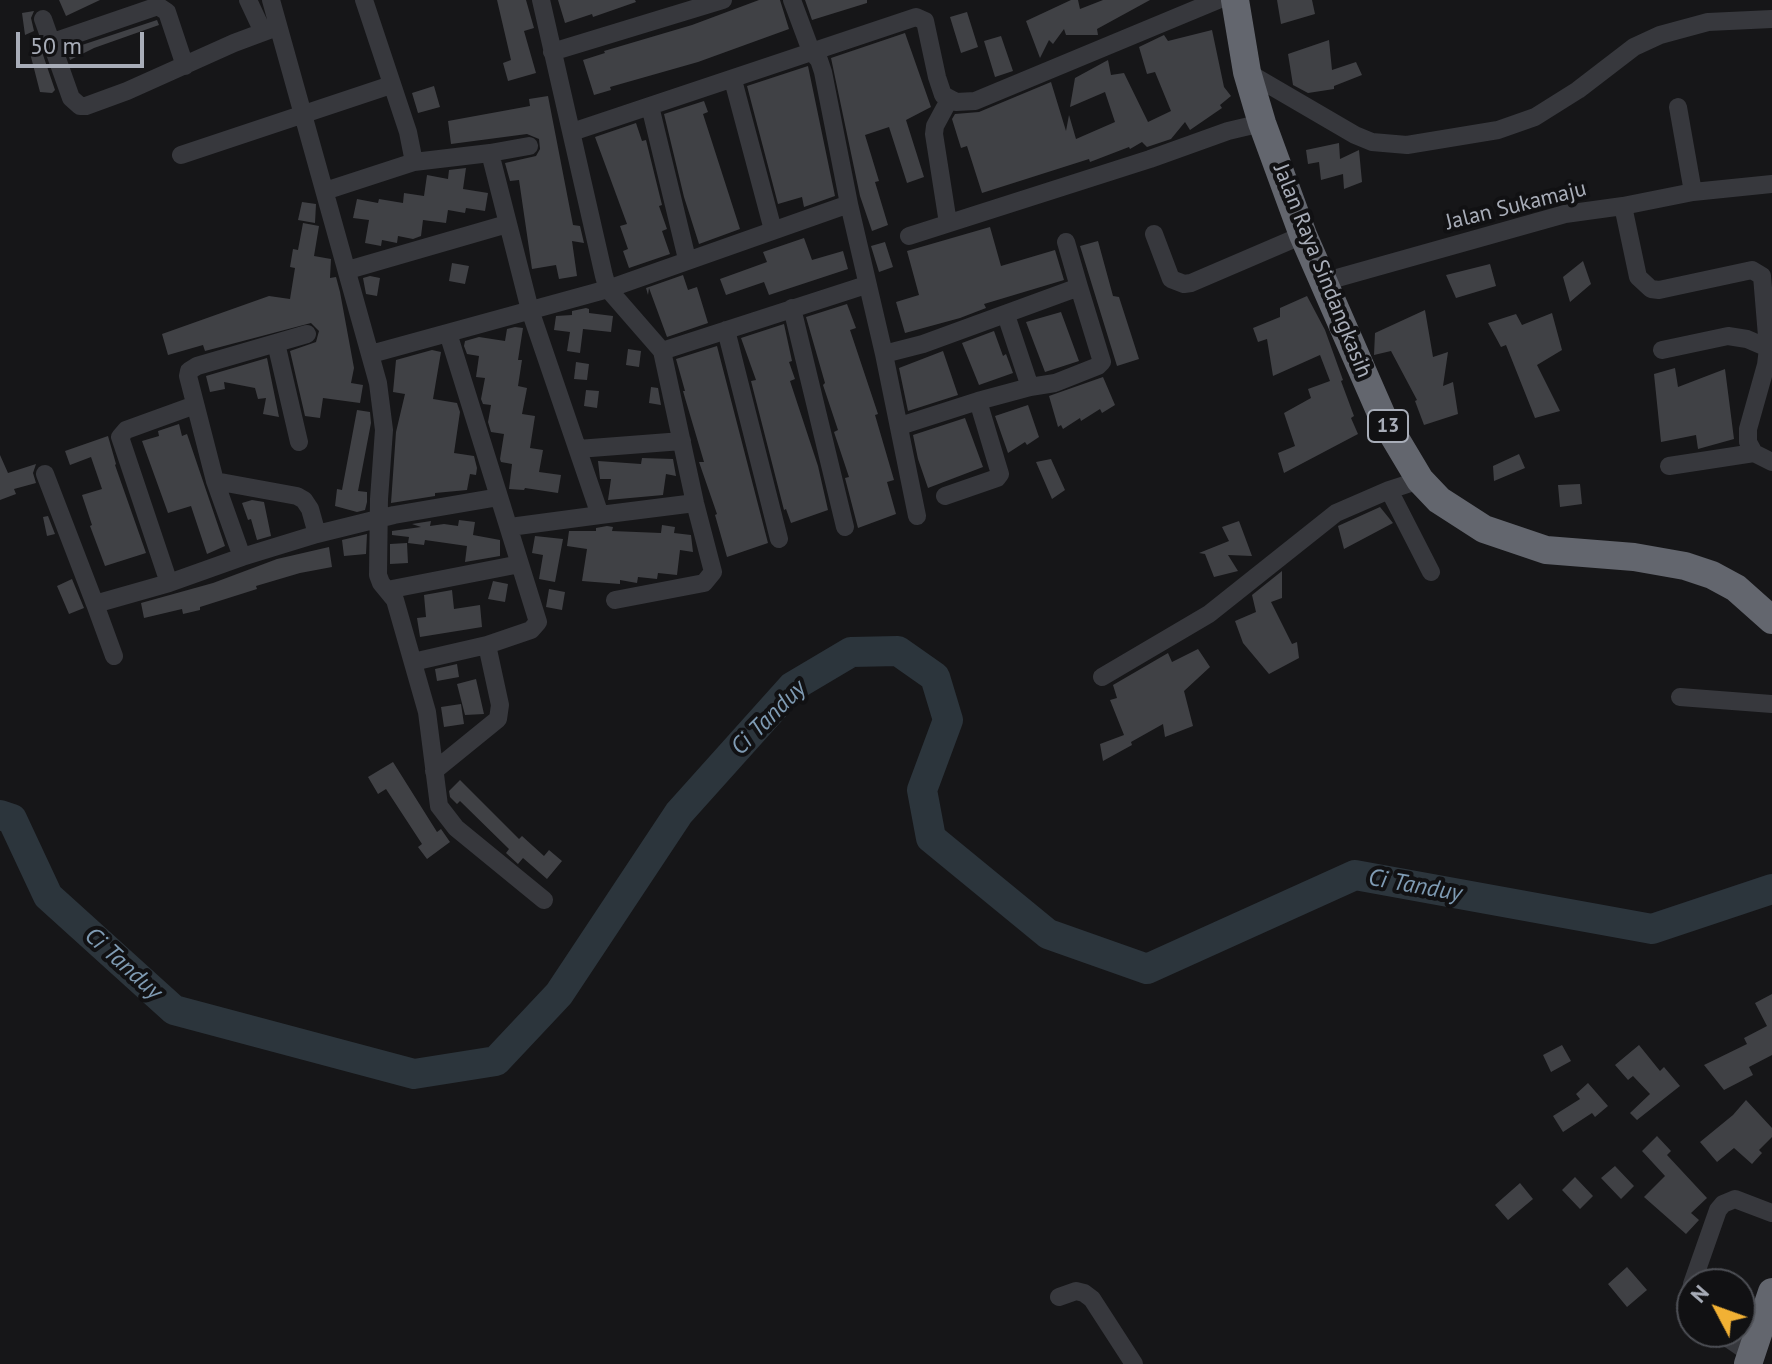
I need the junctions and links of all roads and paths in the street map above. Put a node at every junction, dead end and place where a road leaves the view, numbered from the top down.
1 (248, 0) edge
2 (271, 0) edge
3 (364, 0) edge
4 (541, 0) edge
5 (723, 0) edge
6 (792, 0) edge
7 (1218, 0) edge
8 (1235, 0) edge
9 (43, 19) dead end
10 (1772, 19) edge
11 (270, 29) junction
12 (53, 42) junction
13 (811, 51) junction
14 (552, 52) junction
15 (185, 66) junction
16 (1247, 72) junction
17 (733, 80) junction
18 (391, 85) junction
19 (949, 100) junction
20 (650, 106) junction
21 (1678, 107) dead end
22 (302, 114) junction
23 (1262, 123) junction
24 (572, 132) junction
25 (529, 146) dead end
26 (490, 153) junction
27 (181, 155) dead end
28 (414, 162) junction
29 (1772, 184) edge
30 (325, 191) junction
31 (1693, 192) junction
32 (849, 204) junction
33 (1623, 206) junction
34 (948, 223) junction
35 (507, 224) junction
36 (773, 230) junction
37 (1154, 234) dead end
38 (1303, 235) junction
39 (909, 236) dead end
40 (1066, 242) dead end
41 (687, 259) junction
42 (348, 270) junction
43 (1323, 282) junction
44 (866, 285) junction
45 (1079, 287) junction
46 (608, 289) junction
47 (792, 308) junction
48 (530, 310) junction
49 (1006, 315) junction
50 (726, 330) junction
51 (448, 333) junction
52 (307, 334) dead end
53 (276, 343) junction
54 (1768, 348) junction
55 (1662, 350) dead end
56 (662, 351) junction
57 (371, 354) junction
58 (884, 354) junction
59 (1030, 387) junction
60 (978, 401) junction
61 (195, 405) junction
62 (900, 426) junction
63 (682, 441) junction
64 (299, 442) dead end
65 (578, 449) junction
66 (1754, 453) junction
67 (1772, 462) edge
68 (1669, 466) dead end
69 (45, 474) dead end
70 (1420, 480) junction
71 (215, 481) junction
72 (1389, 490) junction
73 (945, 496) dead end
74 (499, 497) junction
75 (695, 503) junction
76 (600, 515) junction
77 (917, 516) dead end
78 (378, 520) junction
79 (510, 527) junction
80 (845, 527) dead end
81 (317, 534) junction
82 (779, 539) dead end
83 (242, 557) junction
84 (520, 564) junction
85 (1431, 572) dead end
86 (169, 583) junction
87 (387, 590) junction
88 (615, 600) dead end
89 (95, 604) junction
90 (1772, 620) edge
91 (487, 645) junction
92 (114, 656) dead end
93 (413, 662) junction
94 (1102, 677) dead end
95 (1680, 697) dead end
96 (1772, 704) edge
97 (434, 771) junction
98 (544, 900) dead end
99 (1772, 1213) edge
100 (1698, 1268) edge
101 (1772, 1292) edge
102 (1059, 1297) dead end
103 (1750, 1359) edge
104 (1134, 1364) edge

1 - 11 street
2 - 11 street
3 - 18 street
4 - 14 street
5 - 14 street
6 - 13 street
7 - 19 street
8 - 16 highway, Jalan Raya Sindangkasih / 13
9 - 12 street
10 - 16 street
11 - 15 street
11 - 22 street
12 - 15 street
12 - 15 street
13 - 17 street
13 - 19 street
13 - 32 street
14 - 24 street
16 - 23 highway, Jalan Raya Sindangkasih / 13
17 - 20 street
17 - 36 street
18 - 22 street
18 - 28 street
19 - 34 street
20 - 24 street
20 - 41 street
21 - 31 street
22 - 27 street
22 - 30 street
23 - 34 street
23 - 38 highway, Jalan Raya Sindangkasih / 13
24 - 46 street
25 - 26 street
26 - 28 street
26 - 35 street
28 - 30 street
29 - 31 street, Jalan Sukamaju
30 - 42 street
31 - 33 street, Jalan Sukamaju
32 - 36 street
32 - 44 street
33 - 43 street, Jalan Sukamaju
33 - 54 street
34 - 39 street
35 - 42 street
35 - 48 street
36 - 41 street
37 - 38 street
38 - 43 highway, Jalan Raya Sindangkasih / 13
40 - 45 street
41 - 46 street
42 - 57 street
43 - 70 highway, Jalan Raya Sindangkasih / 13
44 - 47 street
44 - 58 street
45 - 49 street
45 - 59 street
46 - 48 street
46 - 56 street
47 - 50 street
47 - 80 street
48 - 51 street
48 - 65 street
49 - 58 street
49 - 59 street
50 - 56 street
50 - 82 street
51 - 57 street
51 - 74 street
52 - 53 street
53 - 61 street
53 - 64 street
54 - 55 street
54 - 66 street
56 - 63 street
57 - 78 street
58 - 62 street
59 - 60 street
60 - 62 street
60 - 73 street
61 - 71 street
61 - 86 street
62 - 77 street
63 - 65 street
63 - 75 street
65 - 76 street
66 - 67 street
66 - 68 street
69 - 89 street
70 - 72 street
70 - 90 highway, Jalan Raya Sindangkasih / 13
71 - 81 street
71 - 83 street
72 - 85 street
72 - 94 street
74 - 78 street
74 - 79 street
75 - 76 street
75 - 88 street
76 - 79 street
78 - 81 street
78 - 87 street
79 - 84 street
81 - 83 street
83 - 86 street
84 - 87 street
84 - 91 street
86 - 89 street
87 - 93 street
89 - 92 street
91 - 93 street
91 - 97 street
93 - 97 street
95 - 96 street
97 - 98 street
99 - 100 street
101 - 103 highway
102 - 104 street

